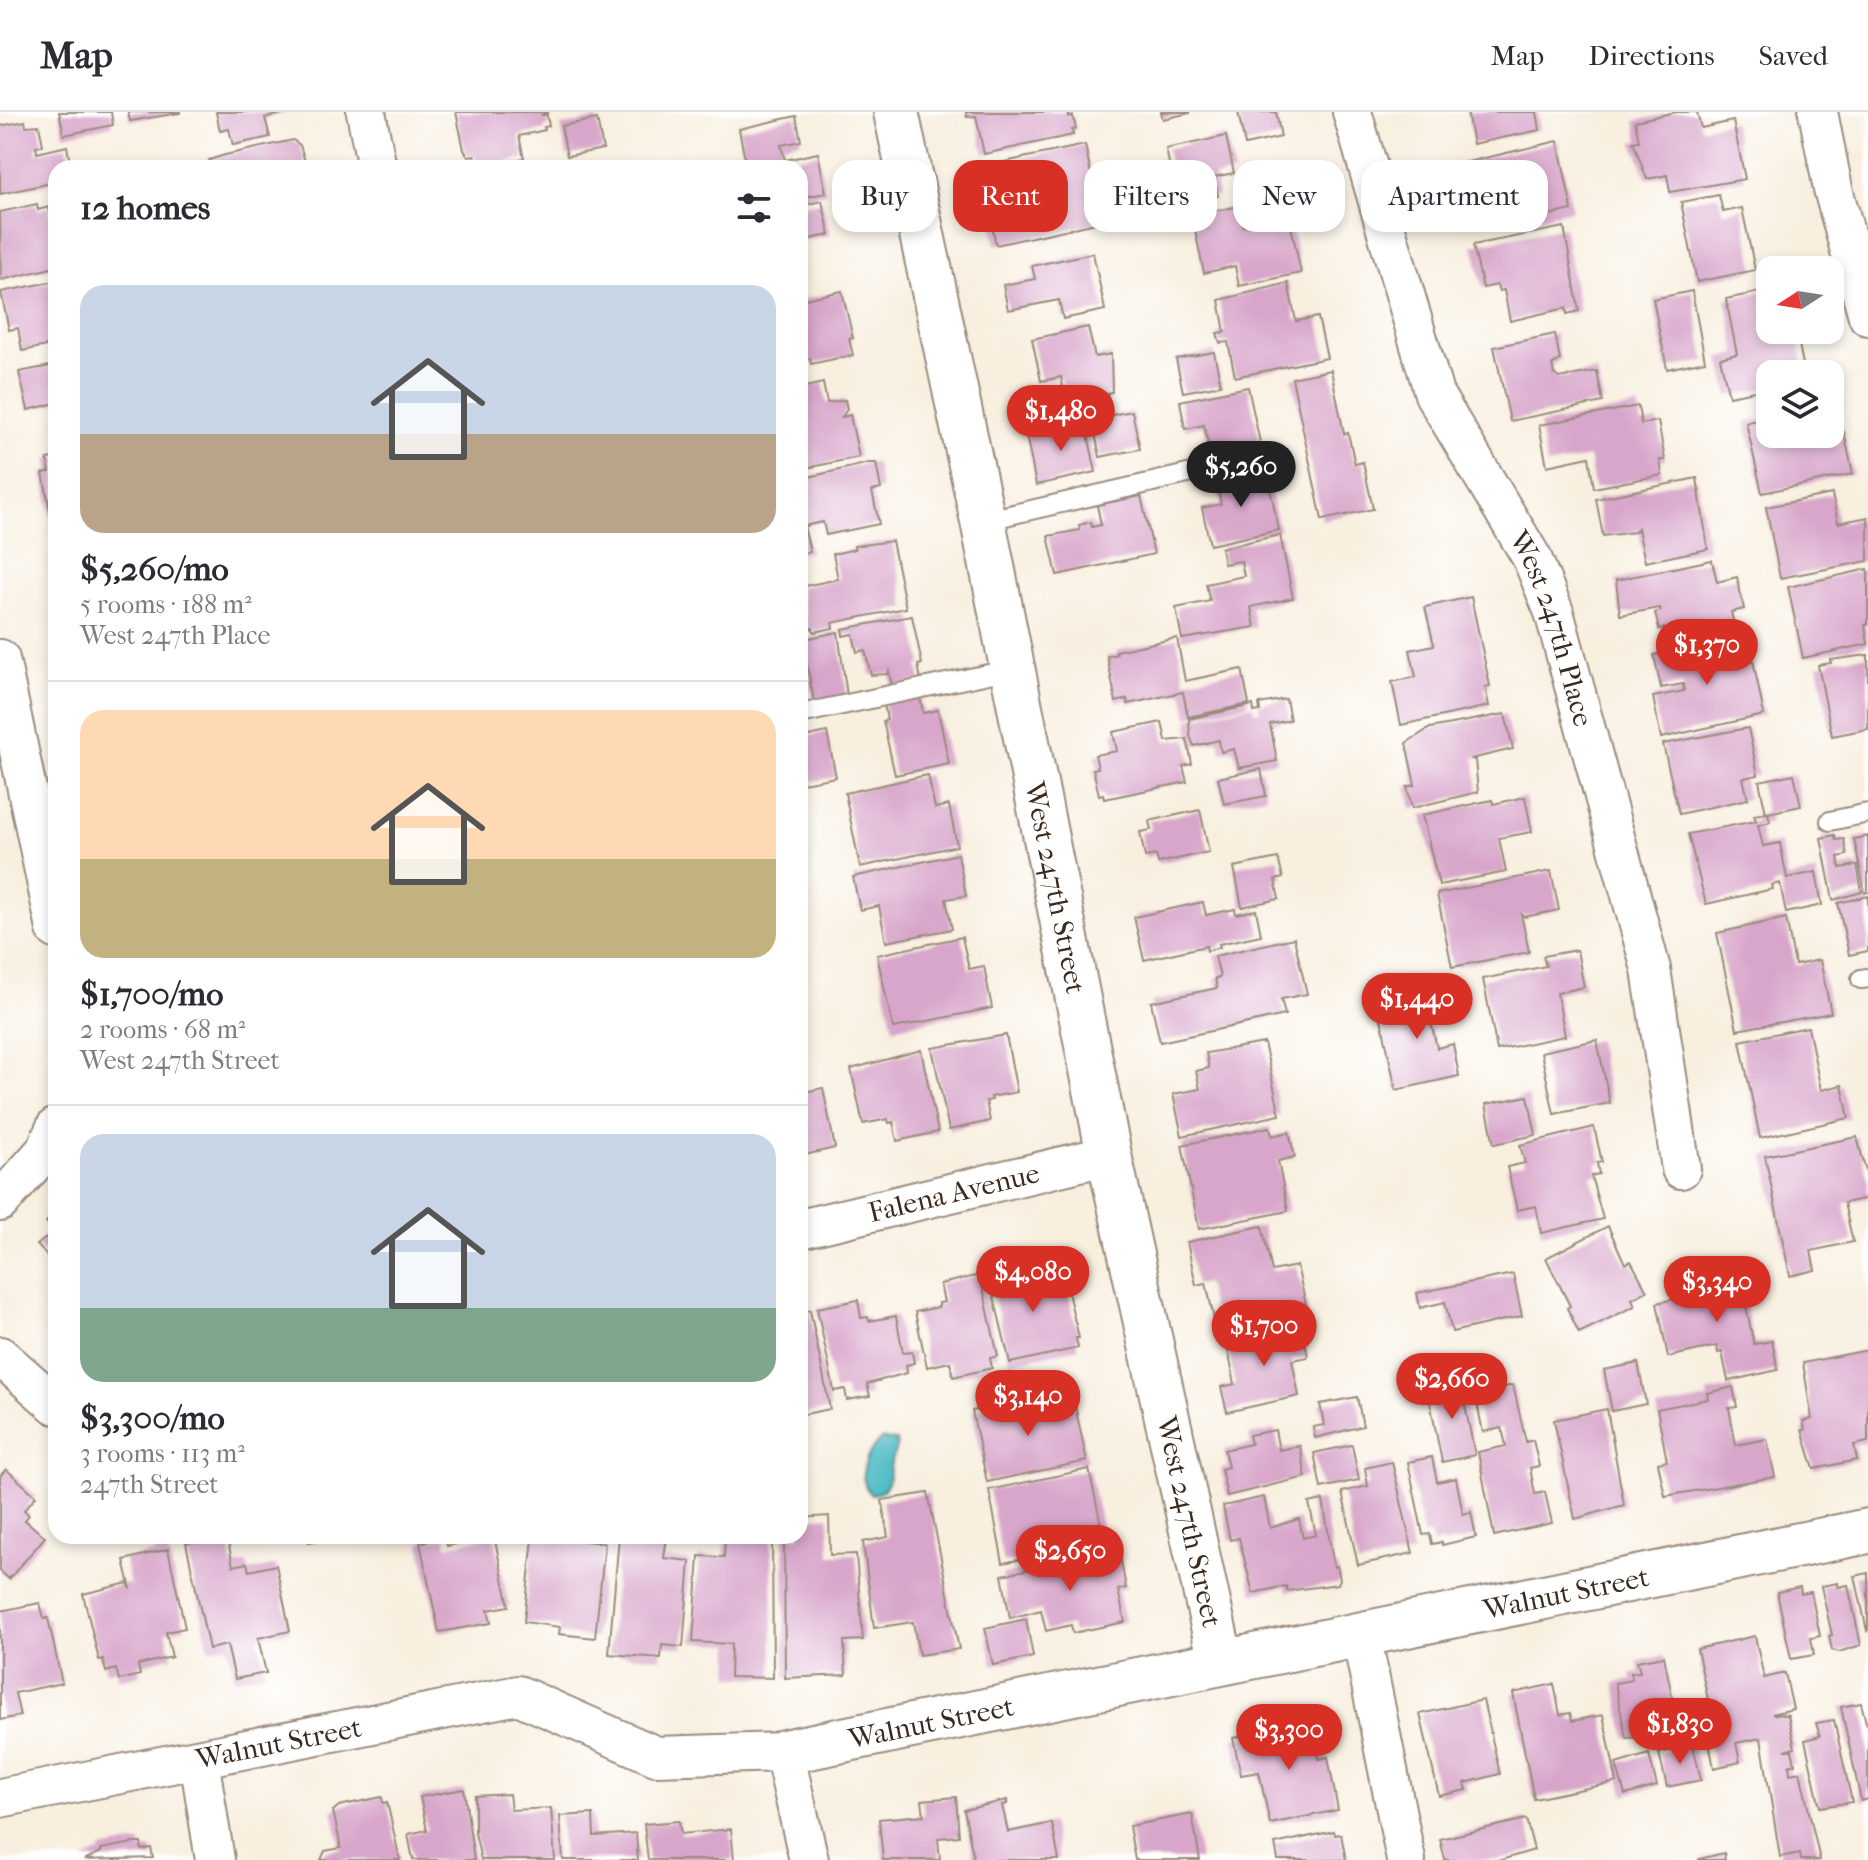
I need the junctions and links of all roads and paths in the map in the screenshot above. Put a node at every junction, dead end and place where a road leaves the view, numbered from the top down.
1 (366, 112) edge
2 (896, 112) edge
3 (1352, 112) edge
4 (1818, 112) edge
5 (375, 160) edge
6 (1868, 316) edge
7 (1205, 470) dead end
8 (983, 521) junction
9 (0, 659) edge
10 (1012, 669) junction
11 (808, 712) edge
12 (1868, 813) edge
13 (1830, 821) dead end
14 (48, 890) edge
15 (48, 1144) edge
16 (1109, 1155) junction
17 (1681, 1169) dead end
18 (0, 1202) edge
19 (808, 1227) edge
20 (0, 1356) edge
21 (48, 1398) edge
22 (1868, 1531) edge
23 (1361, 1634) junction
24 (1221, 1662) junction
25 (784, 1752) junction
26 (199, 1759) junction
27 (0, 1798) edge
28 (215, 1860) edge
29 (809, 1860) edge
30 (1406, 1860) edge

1 - 5 street
2 - 8 street, West 247th Street
3 - 17 street, West 247th Place
4 - 6 street
7 - 8 lane
8 - 10 street, West 247th Street
9 - 14 street
10 - 11 lane
10 - 16 street, West 247th Street
12 - 13 lane
15 - 18 street
16 - 19 street, Falena Avenue
16 - 24 street, West 247th Street
20 - 21 street
22 - 23 street, Walnut Street
23 - 24 street, Walnut Street
23 - 30 street
24 - 25 street, Walnut Street
25 - 26 street, Walnut Street
25 - 29 street
26 - 27 street, Walnut Street
26 - 28 street

